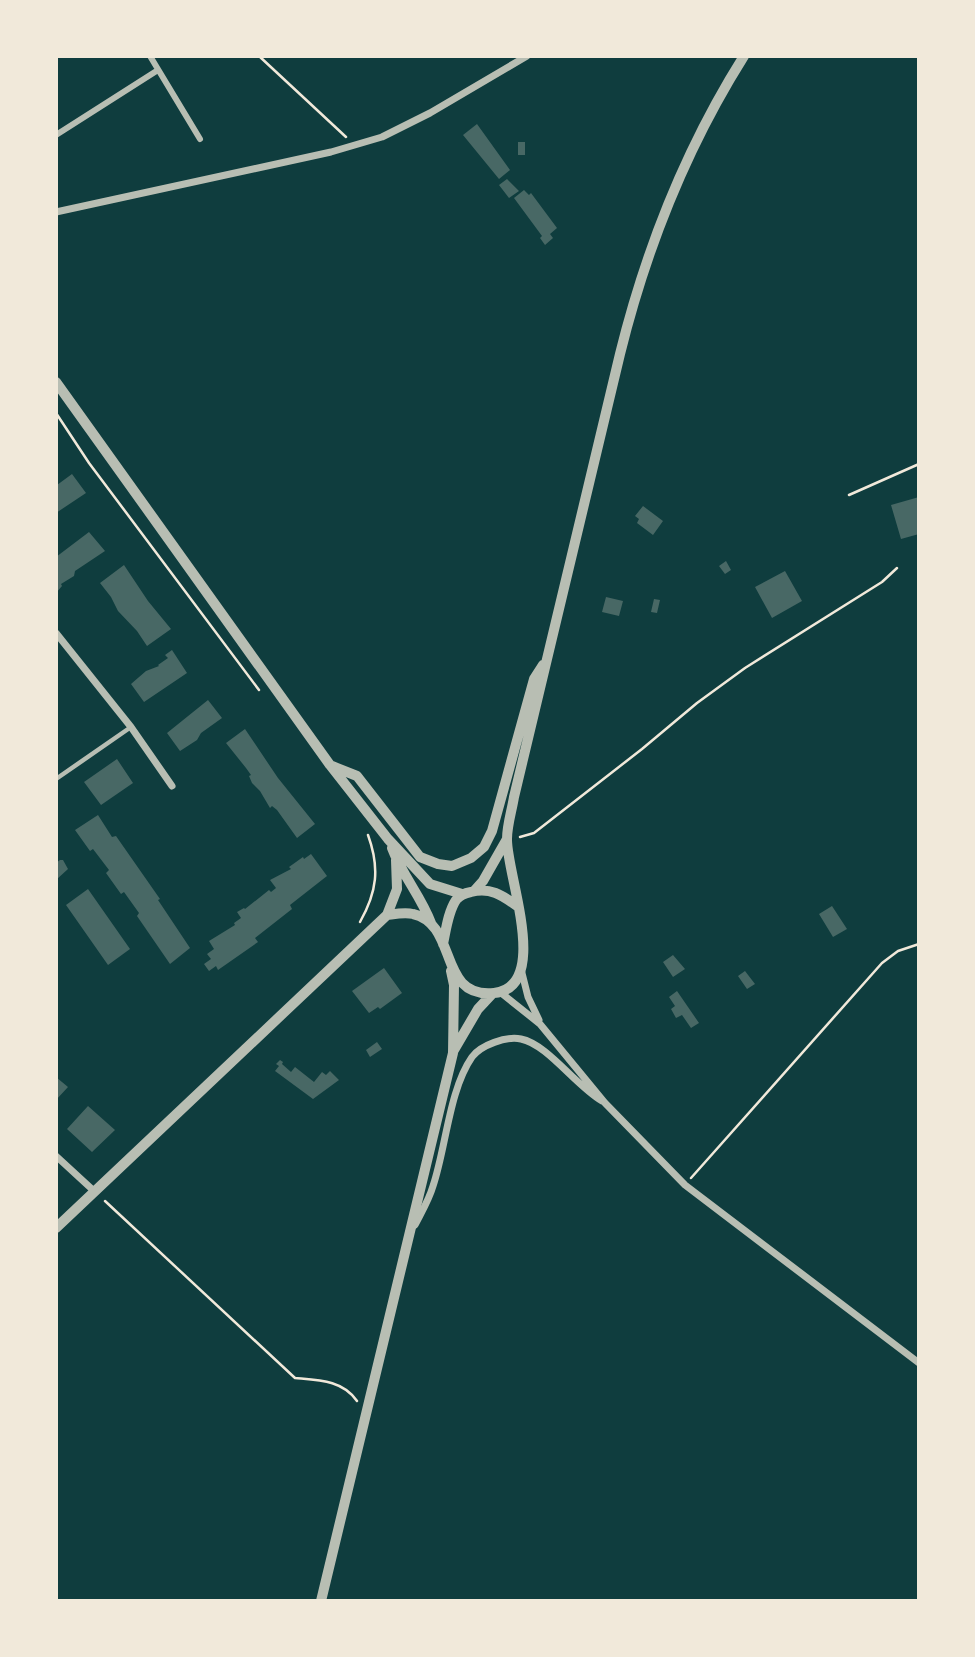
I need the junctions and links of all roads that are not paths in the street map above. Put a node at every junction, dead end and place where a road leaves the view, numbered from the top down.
1 (150, 56) edge
2 (527, 56) edge
3 (744, 56) edge
4 (158, 70) junction
5 (56, 135) edge
6 (200, 139) dead end
7 (56, 212) edge
8 (56, 382) edge
9 (56, 632) edge
10 (547, 660) junction
11 (131, 727) junction
12 (330, 765) junction
13 (56, 779) edge
14 (172, 786) dead end
15 (388, 839) junction
16 (507, 839) junction
17 (396, 860) junction
18 (430, 884) junction
19 (416, 889) junction
20 (474, 891) junction
21 (462, 894) junction
22 (392, 901) junction
23 (517, 906) junction
24 (387, 915) junction
25 (431, 923) junction
26 (443, 944) junction
27 (448, 958) junction
28 (521, 968) junction
29 (496, 993) junction
30 (540, 1024) junction
31 (453, 1053) junction
32 (605, 1102) junction
33 (56, 1156) edge
34 (94, 1191) junction
35 (56, 1228) edge
36 (406, 1247) junction
37 (919, 1363) edge
38 (321, 1601) edge

1 - 4 street
2 - 7 street
3 - 10 street
4 - 5 street
4 - 6 street
8 - 12 street
9 - 11 street
10 - 12 street
10 - 16 street
11 - 13 lane
11 - 14 street
12 - 15 street
15 - 17 street
15 - 18 street
16 - 20 street
16 - 23 street
17 - 19 street
17 - 22 street
18 - 19 street
18 - 21 street
19 - 22 street
19 - 25 street
20 - 21 street
20 - 23 street
21 - 26 street
22 - 24 street
23 - 28 street
24 - 25 street
24 - 34 street
25 - 26 street
26 - 27 street
27 - 29 street
27 - 31 street
28 - 29 street
28 - 30 street
29 - 30 street
29 - 31 street
30 - 32 street
31 - 36 street
32 - 36 street
32 - 37 street
33 - 34 street
34 - 35 street
36 - 38 street

